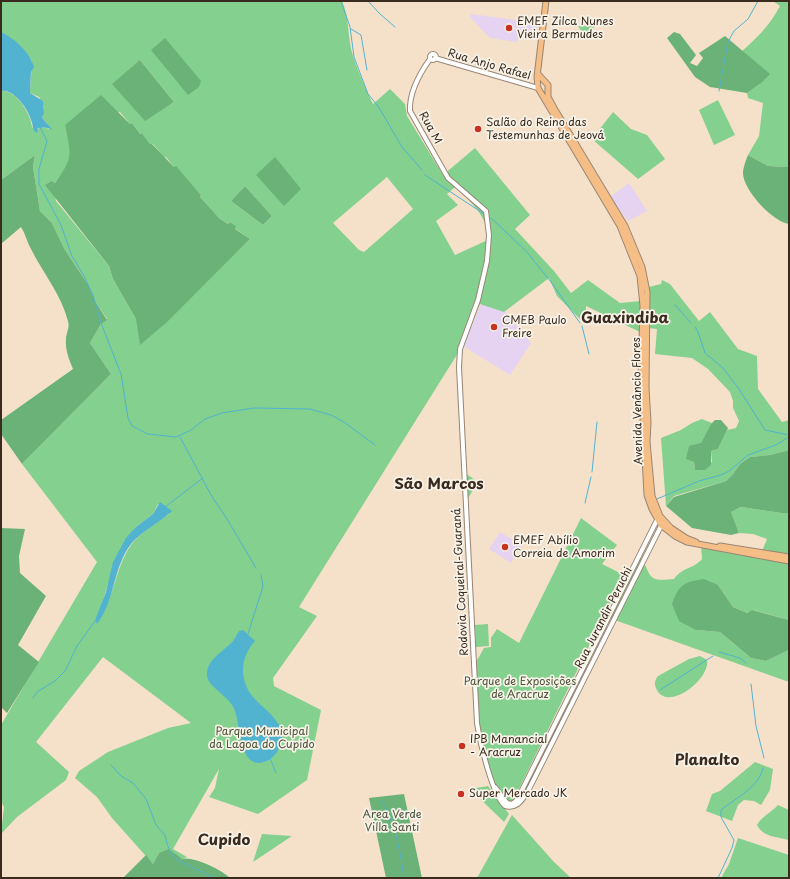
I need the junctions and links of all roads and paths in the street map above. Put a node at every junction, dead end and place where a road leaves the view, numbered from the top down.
1 (546, 1) edge
2 (435, 58) joint
3 (538, 74) junction
4 (548, 86) junction
5 (539, 88) junction
6 (460, 349) joint
7 (661, 520) junction
8 (789, 557) edge
9 (789, 561) edge
10 (498, 794) joint

1 - 3 main road, Avenida Venâncio Flores
2 - 5 street, Rua Anjo Rafael
2 - 6 street, Rua M
3 - 4 main road, Avenida Venâncio Flores
3 - 5 main road, Avenida Venâncio Flores
4 - 5 main road
4 - 5 main road
4 - 7 main road, Avenida Venâncio Flores
5 - 7 main road, Avenida Venâncio Flores
6 - 10 street, Rodovia Coqueiral-Guaraná
7 - 8 main road
7 - 9 main road
7 - 10 street, Rua Jurandir Peruchi

